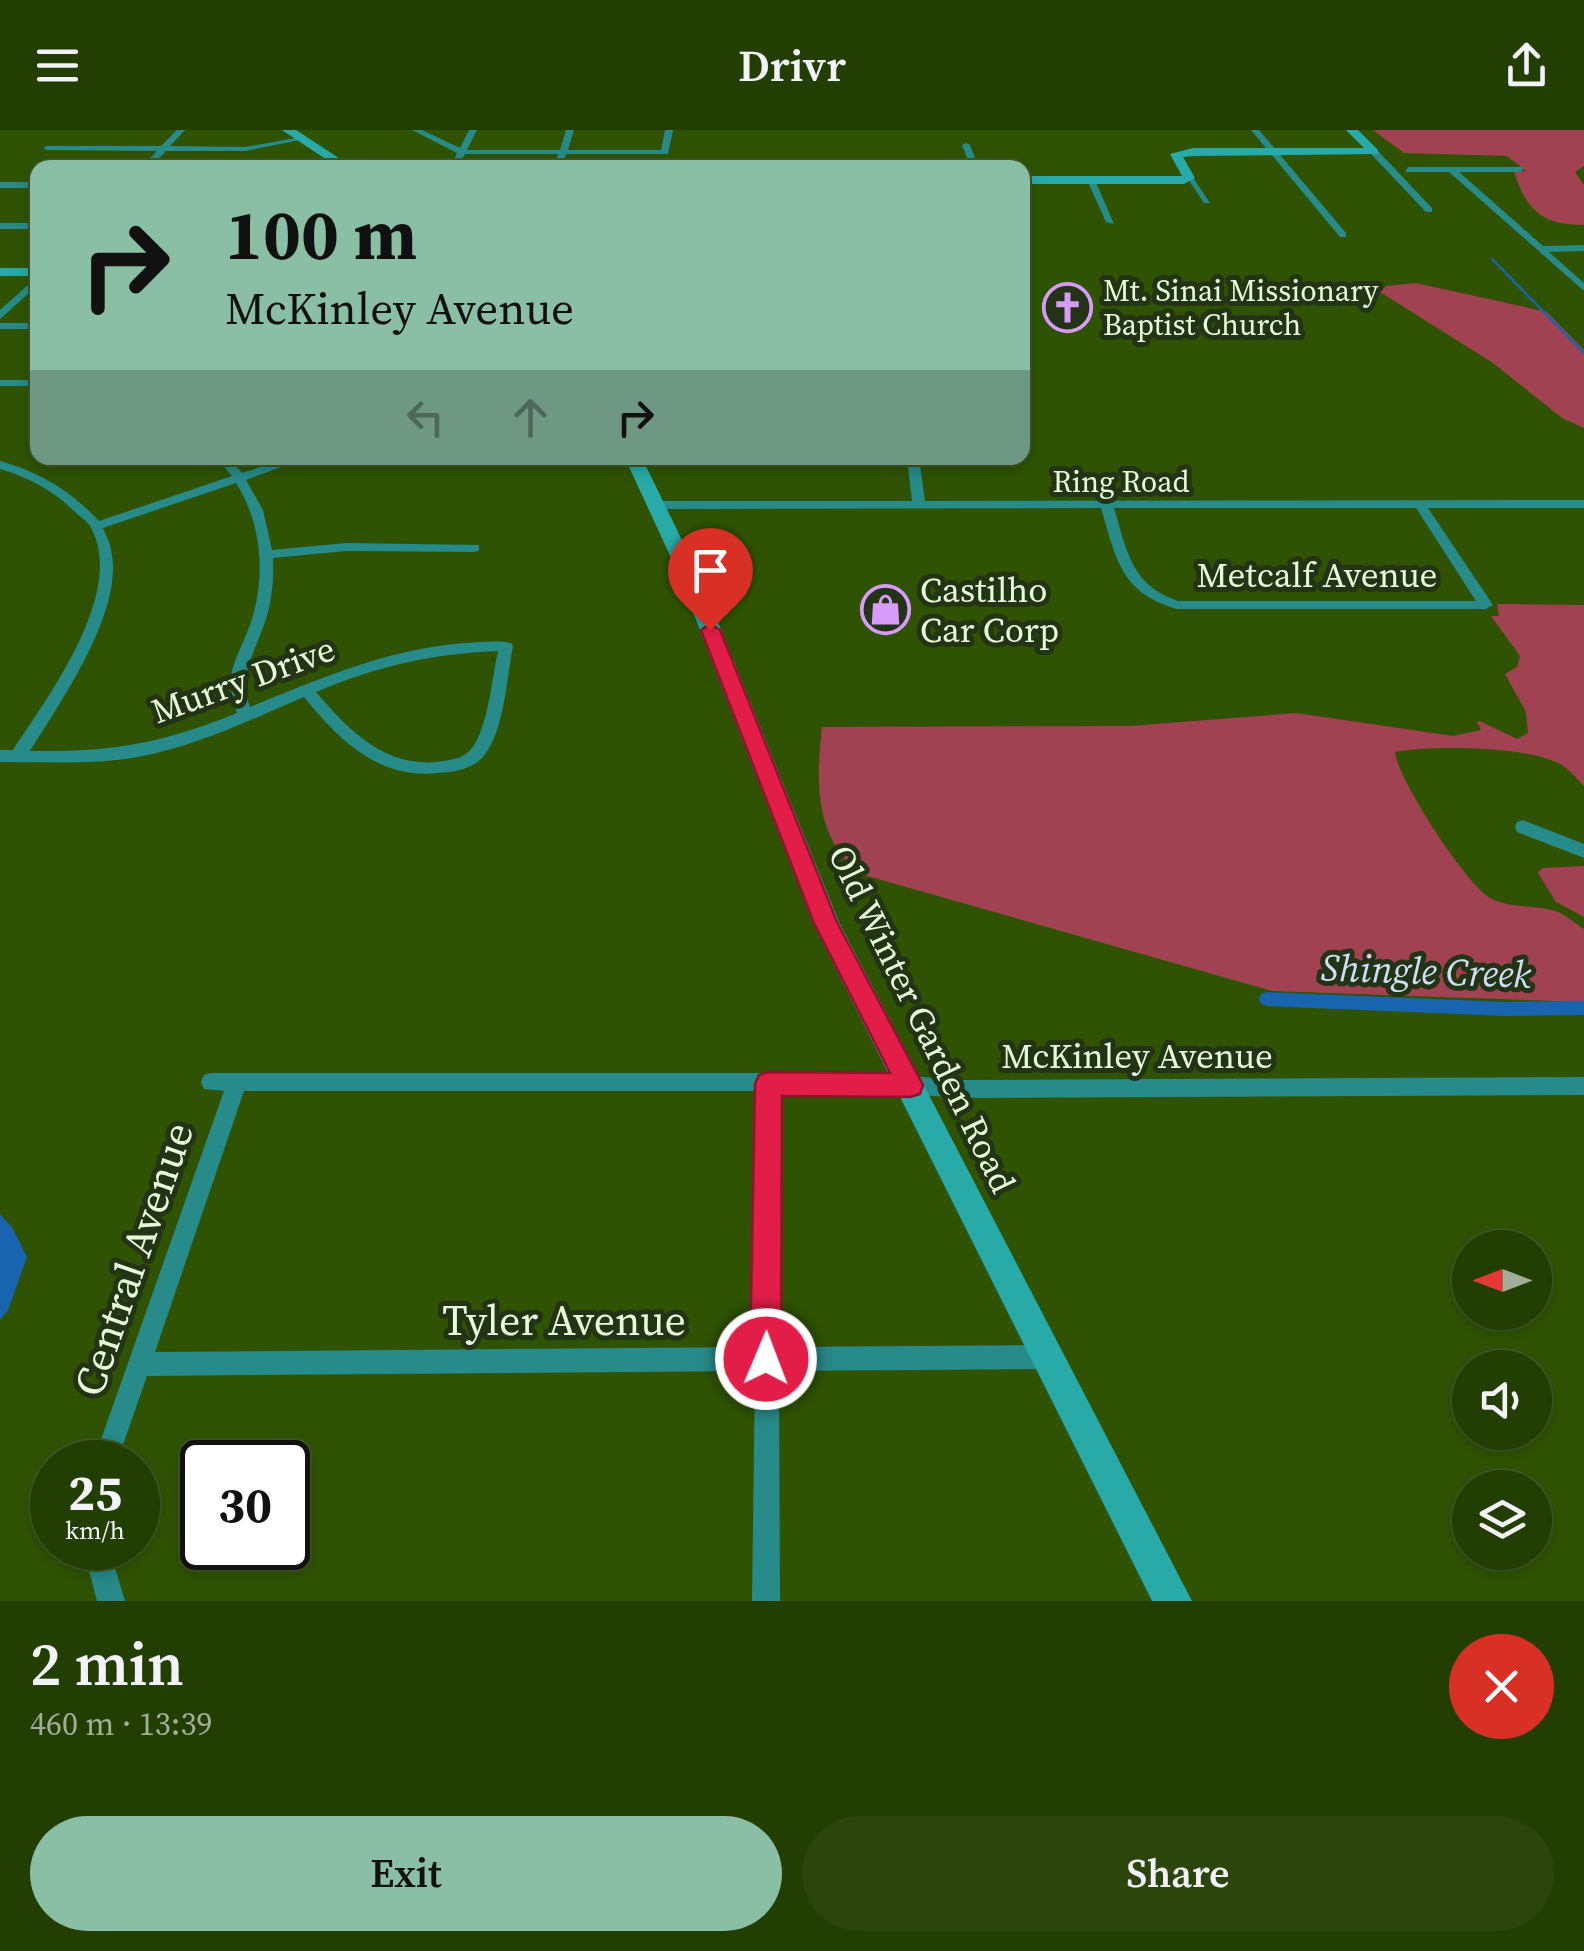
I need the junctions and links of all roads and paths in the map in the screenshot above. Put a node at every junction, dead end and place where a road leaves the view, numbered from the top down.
1 (182, 130) edge
2 (416, 130) edge
3 (473, 130) edge
4 (570, 130) edge
5 (669, 130) edge
6 (1255, 130) edge
7 (1352, 130) edge
8 (298, 133) edge
9 (966, 146) dead end
10 (47, 148) dead end
11 (163, 149) junction
12 (462, 152) junction
13 (563, 152) junction
14 (1273, 152) junction
15 (1374, 152) junction
16 (153, 160) edge
17 (337, 160) edge
18 (458, 160) edge
19 (560, 160) edge
20 (972, 160) edge
21 (1521, 169) dead end
22 (1408, 170) dead end
23 (1452, 170) junction
24 (1182, 179) junction
25 (1030, 180) edge
26 (1091, 180) junction
27 (0, 185) edge
28 (30, 185) edge
29 (1207, 201) dead end
30 (1429, 210) dead end
31 (1112, 222) dead end
32 (0, 226) edge
33 (30, 226) edge
34 (1344, 235) dead end
35 (1541, 248) junction
36 (1584, 248) edge
37 (0, 272) edge
38 (30, 275) edge
39 (30, 284) edge
40 (1584, 288) edge
41 (0, 316) edge
42 (0, 326) edge
43 (30, 326) edge
44 (0, 384) edge
45 (30, 384) edge
46 (0, 465) edge
47 (230, 465) edge
48 (274, 465) edge
49 (637, 465) edge
50 (914, 465) edge
51 (239, 475) junction
52 (1584, 504) edge
53 (657, 505) junction
54 (1420, 505) junction
55 (919, 506) junction
56 (1106, 506) junction
57 (96, 526) junction
58 (474, 548) dead end
59 (268, 554) junction
60 (308, 692) junction
61 (246, 717) junction
62 (0, 756) edge
63 (18, 756) junction
64 (1522, 828) dead end
65 (1584, 851) edge
66 (210, 1082) dead end
67 (237, 1082) junction
68 (768, 1084) junction
69 (910, 1085) junction
70 (1584, 1086) edge
71 (1048, 1357) junction
72 (766, 1359) junction
73 (140, 1364) junction
74 (112, 1440) edge
75 (102, 1570) edge
76 (111, 1601) edge
77 (766, 1601) edge
78 (1173, 1601) edge

1 - 11 street
2 - 12 street
3 - 12 street
4 - 13 street
5 - 13 street
6 - 14 street
7 - 15 main road
8 - 11 street
8 - 17 main road
9 - 20 street
10 - 11 street
11 - 16 street
12 - 13 street
12 - 18 street
13 - 19 street
14 - 15 main road
14 - 24 main road
14 - 34 street
15 - 30 street
21 - 23 street
22 - 23 street
23 - 35 street
24 - 26 main road
24 - 29 street
25 - 26 main road
26 - 31 street
27 - 28 street
32 - 33 street
35 - 36 street
35 - 40 street
37 - 38 main road
39 - 41 street
42 - 43 street
44 - 45 street
46 - 57 street
47 - 51 street
48 - 51 street
49 - 53 main road, Old Winter Garden Road
50 - 55 street
51 - 57 street
51 - 59 street
52 - 54 street, Ring Road
53 - 55 street, Ring Road
53 - 69 main road, Old Winter Garden Road
54 - 56 street, Ring Road
54 - 56 street, Metcalf Avenue
55 - 56 street, Ring Road
57 - 63 street
58 - 59 street
59 - 61 street
60 - 60 street, Murry Drive
60 - 61 street, Murry Drive
61 - 63 street, Murry Drive
62 - 63 street, Murry Drive
64 - 65 street
66 - 67 street, McKinley Avenue
67 - 68 street, McKinley Avenue
67 - 73 street, Central Avenue
68 - 69 street, McKinley Avenue
68 - 72 street
69 - 70 street, McKinley Avenue
69 - 71 main road, Old Winter Garden Road
71 - 72 street, Tyler Avenue
71 - 78 main road, Old Winter Garden Road
72 - 73 street, Tyler Avenue
72 - 77 street
73 - 74 street, Central Avenue
75 - 76 street

